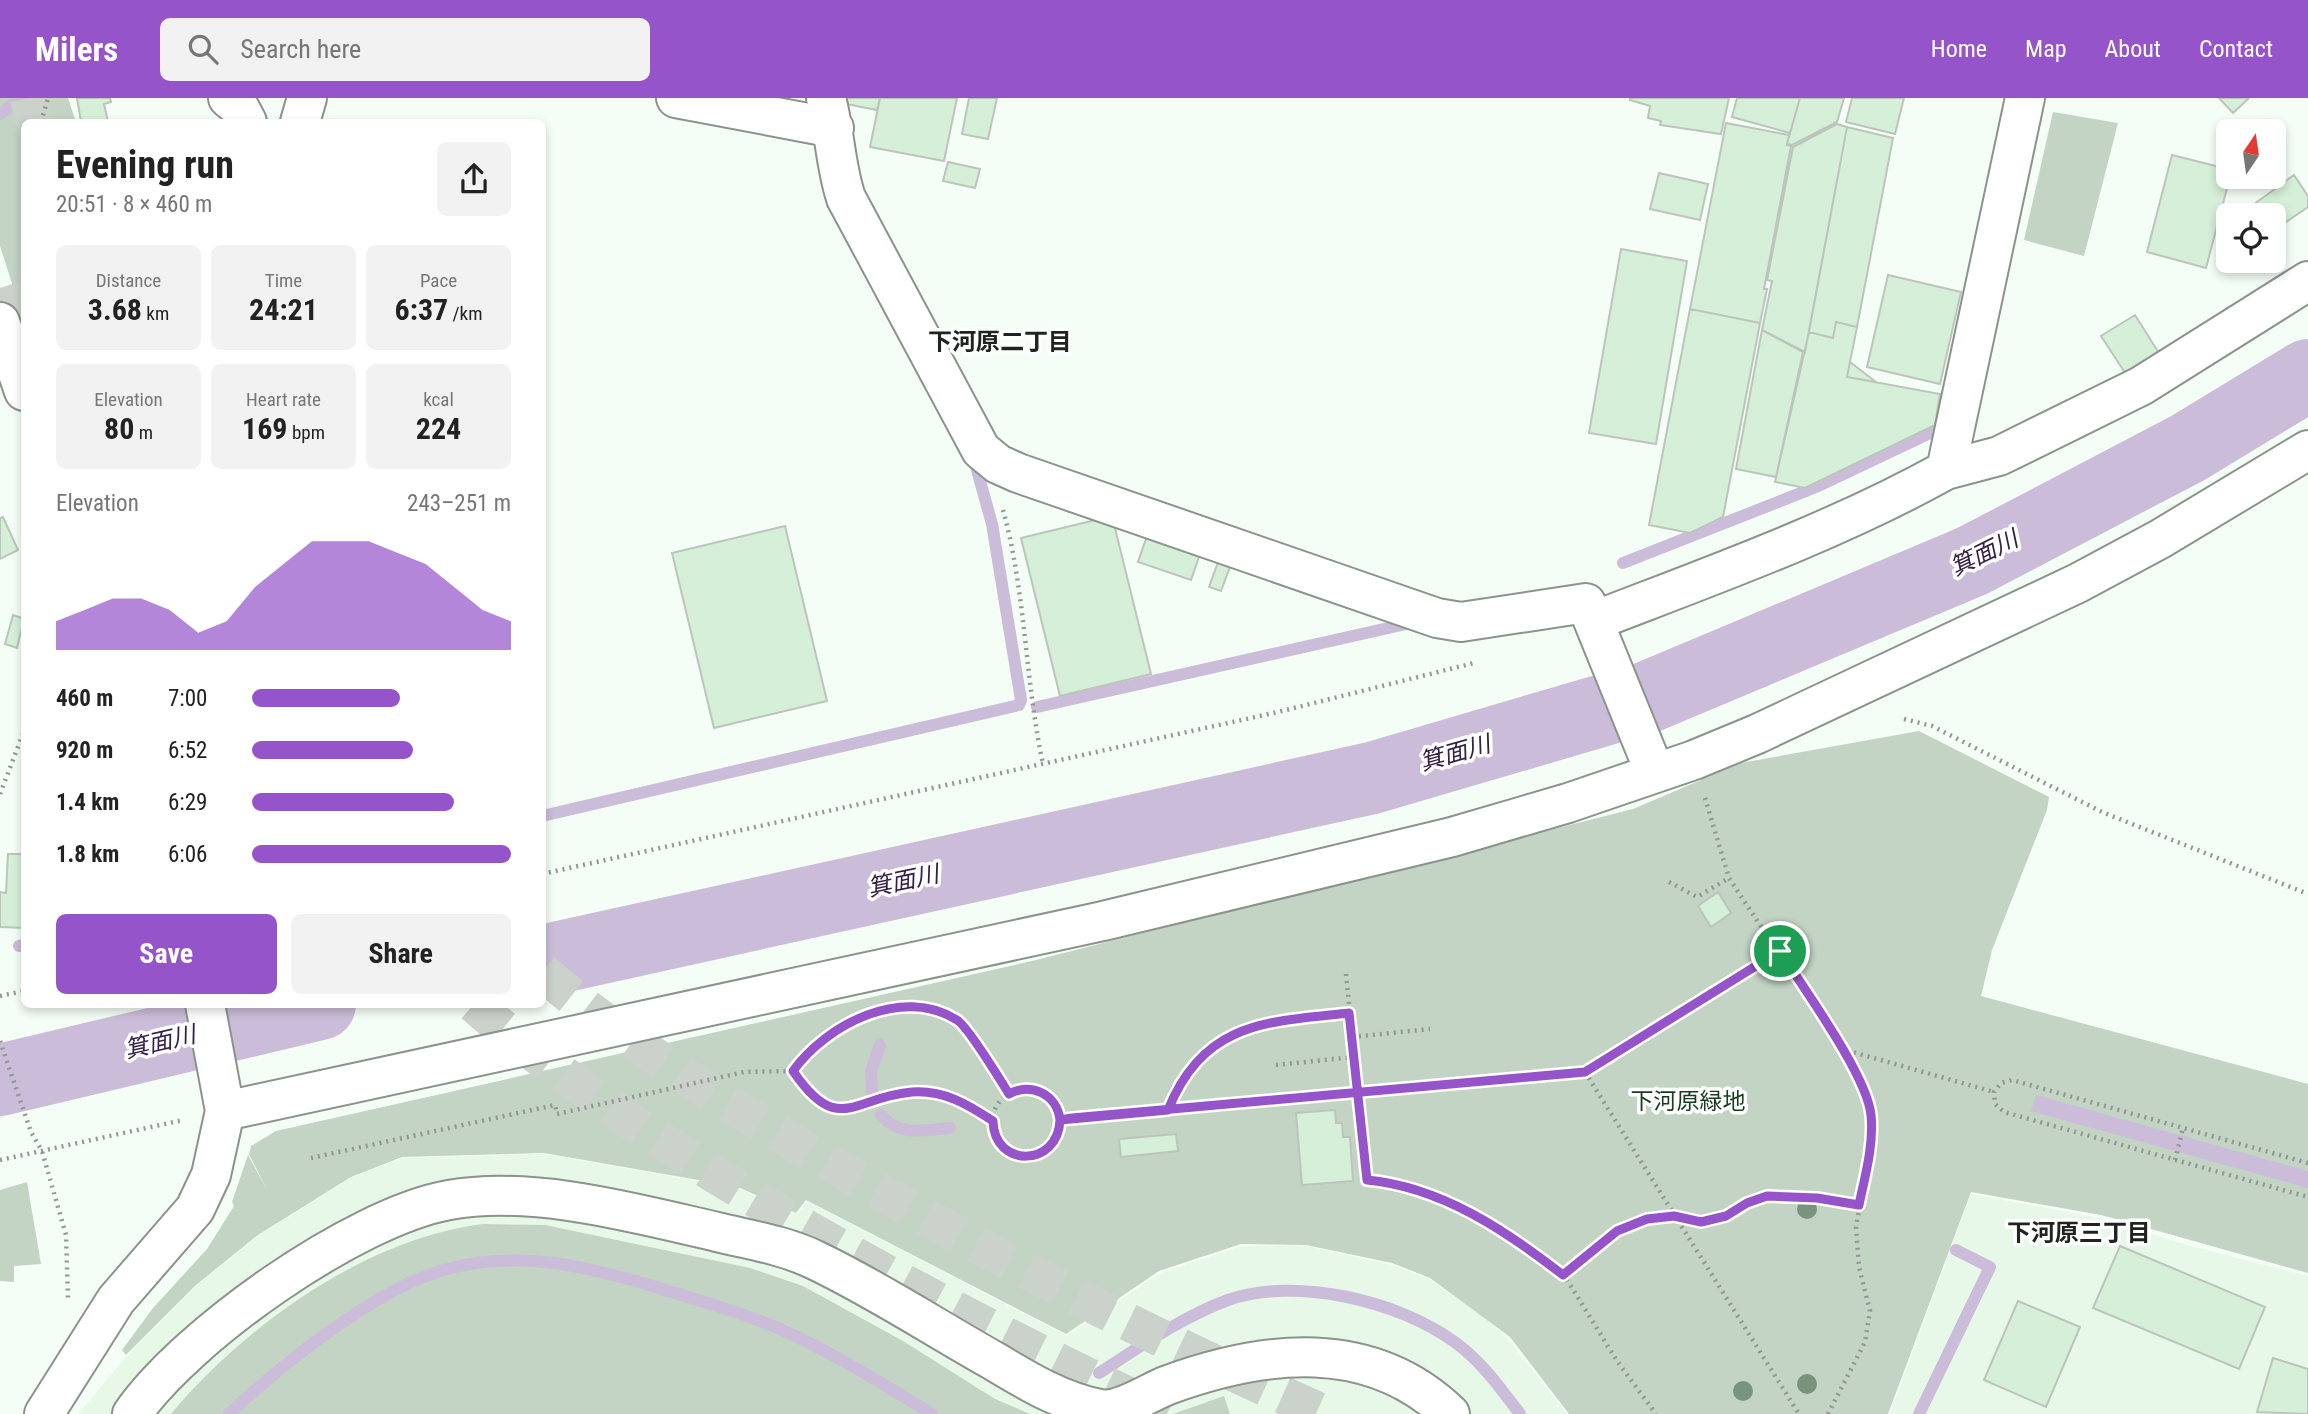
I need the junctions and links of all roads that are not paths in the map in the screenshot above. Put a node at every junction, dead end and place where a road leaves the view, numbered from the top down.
1 (228, 98) edge
2 (307, 98) edge
3 (676, 98) edge
4 (2025, 98) edge
5 (830, 113) edge
6 (245, 119) edge
7 (301, 119) edge
8 (2308, 281) edge
9 (0, 322) edge
10 (21, 382) edge
11 (2308, 450) edge
12 (1946, 470) junction
13 (1596, 627) junction
14 (1651, 763) junction
15 (206, 1008) edge
16 (225, 1104) junction
17 (44, 1414) edge
18 (132, 1414) edge
19 (1450, 1414) edge

1 - 6 street
2 - 7 street
3 - 5 street
4 - 12 street
5 - 13 street
8 - 12 street
9 - 10 street
11 - 14 street
12 - 13 street
13 - 14 street
14 - 16 street
15 - 16 street
16 - 17 street
18 - 19 street

